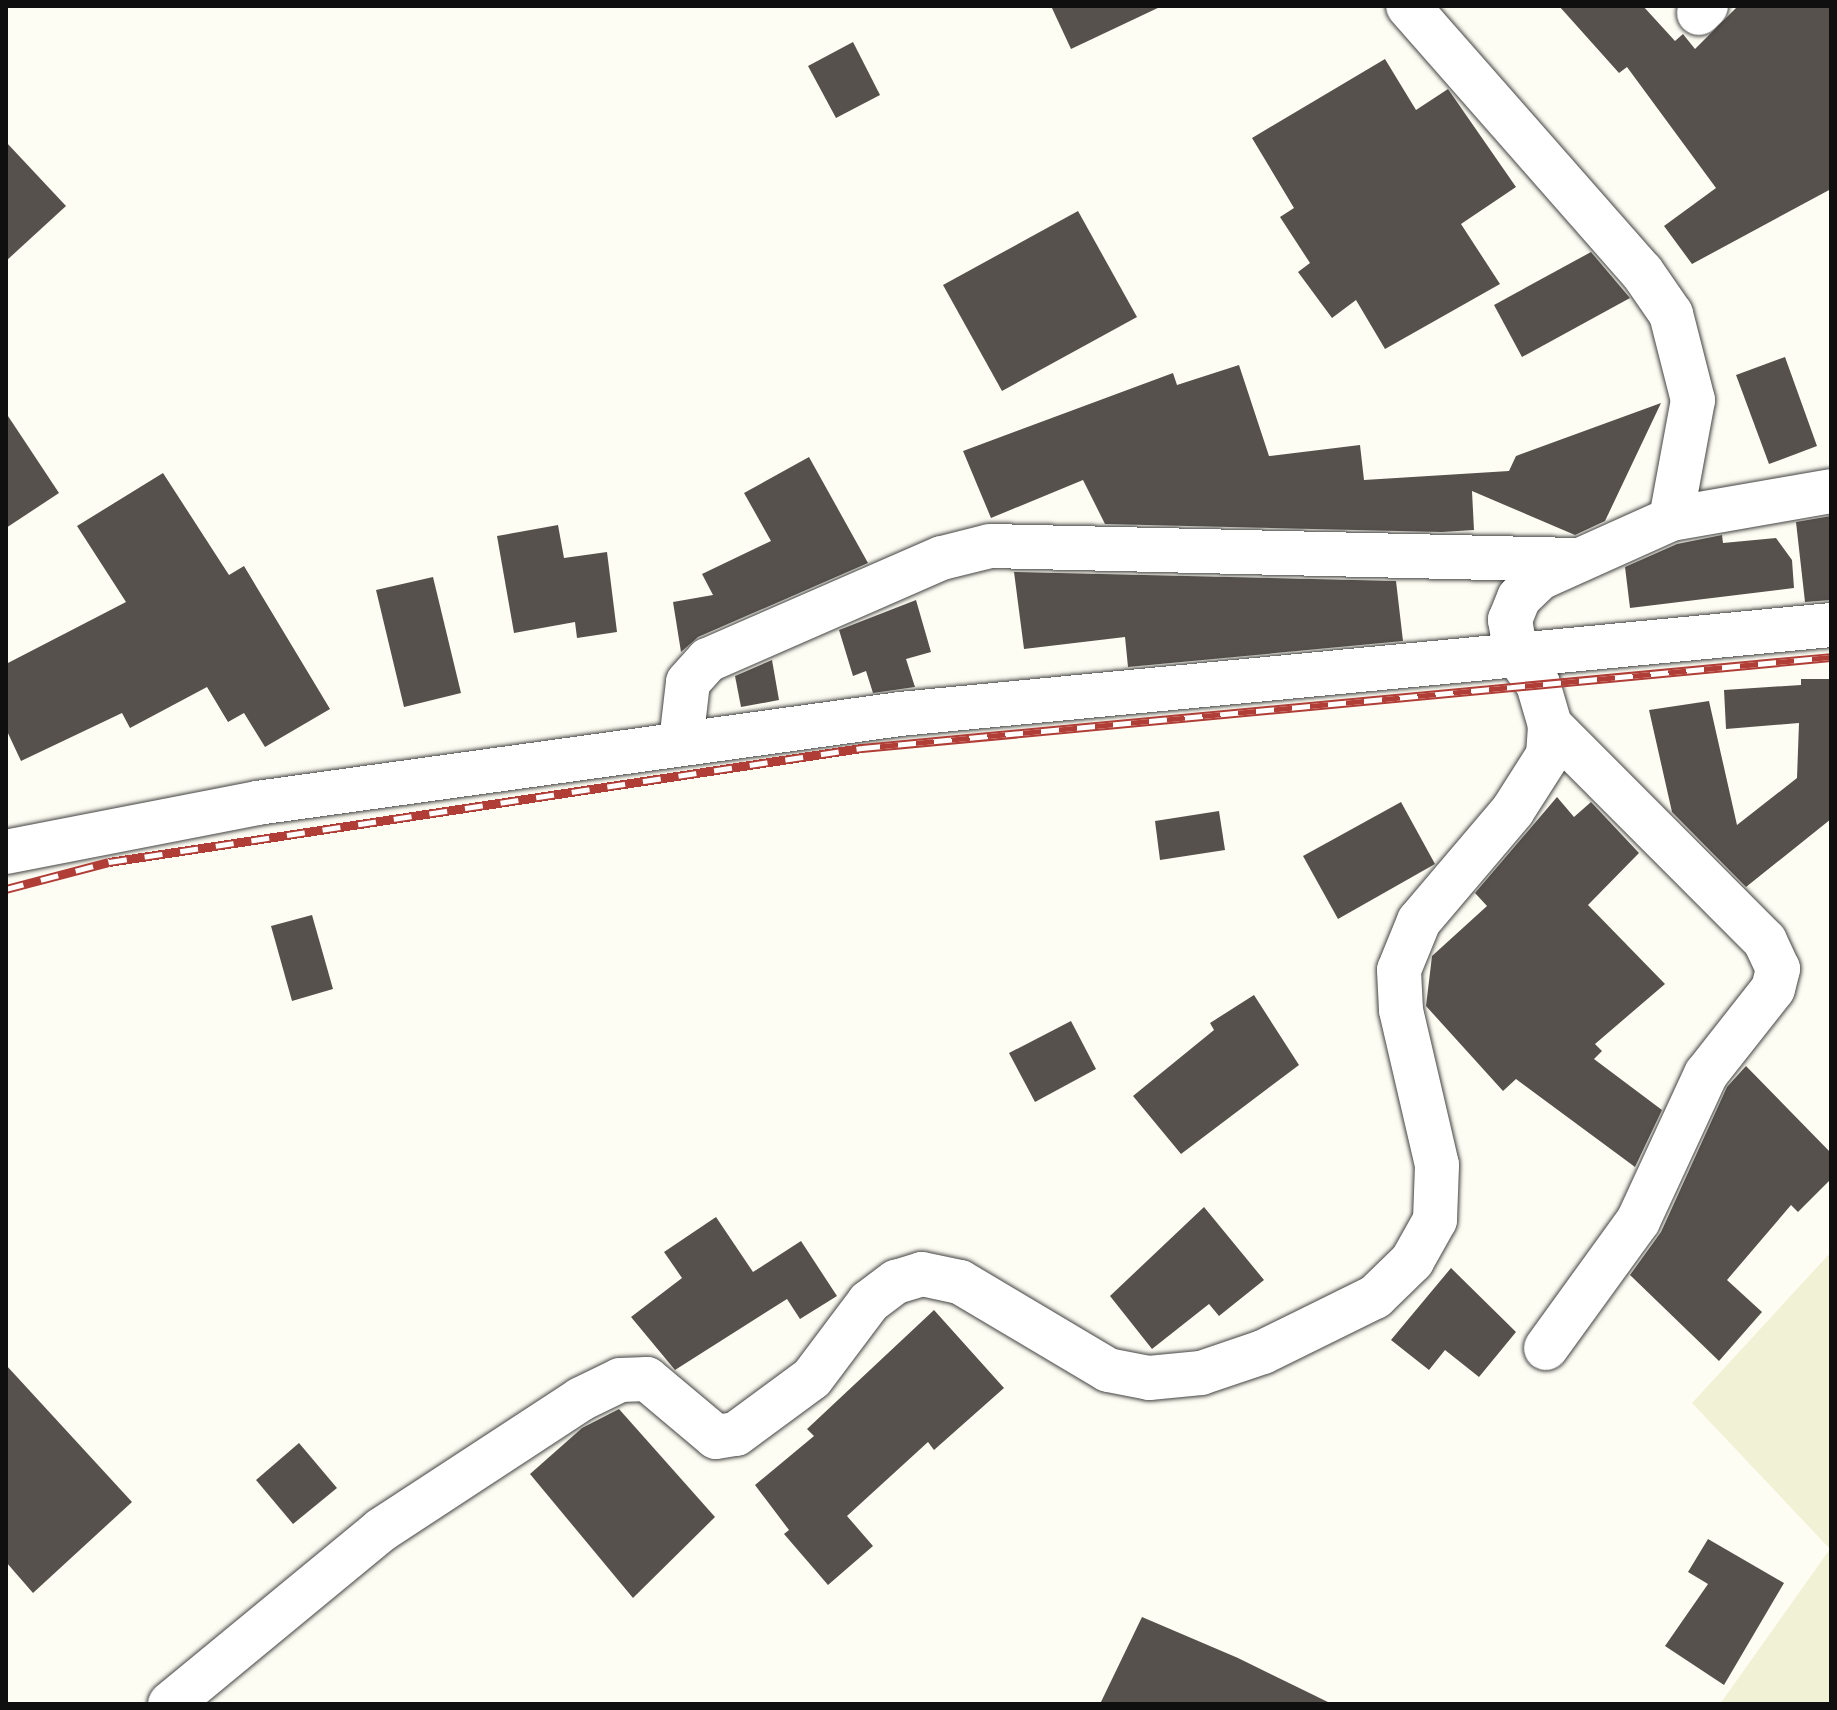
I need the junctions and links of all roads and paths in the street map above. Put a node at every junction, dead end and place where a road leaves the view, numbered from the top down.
1 (1408, 6) edge
2 (1831, 491) edge
3 (1671, 519) junction
4 (1581, 560) junction
5 (1831, 625) edge
6 (1516, 654) junction
7 (1550, 725) junction
8 (681, 742) junction
9 (6, 852) edge
10 (1546, 1348) dead end
11 (170, 1704) edge

1 - 3 street
2 - 3 street
3 - 4 street
4 - 6 street
4 - 8 street
5 - 6 street
6 - 7 street
6 - 8 street
7 - 10 street
7 - 11 street
8 - 9 street

